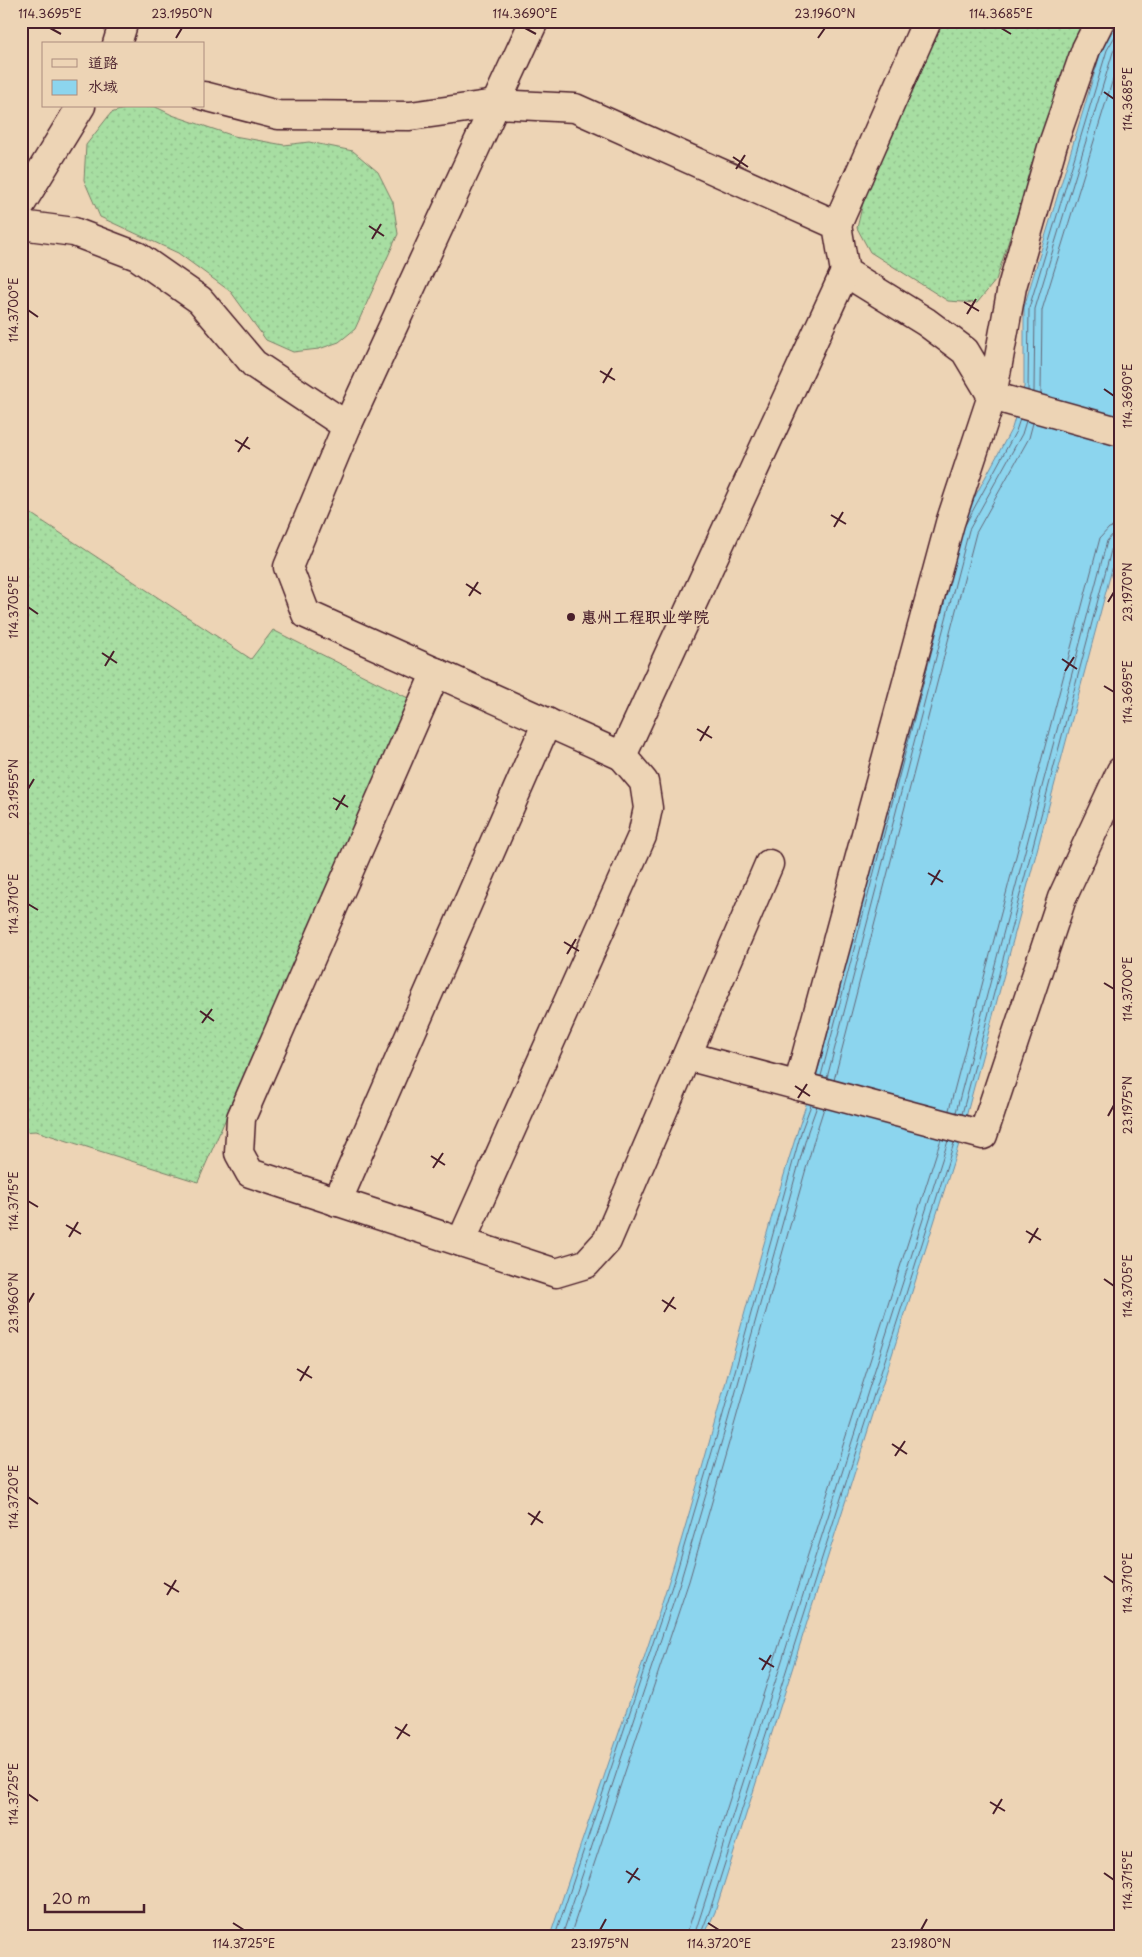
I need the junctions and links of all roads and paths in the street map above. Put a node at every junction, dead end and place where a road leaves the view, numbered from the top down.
1 (124, 21) edge
2 (534, 21) edge
3 (927, 21) edge
4 (1100, 21) edge
5 (118, 42) edge
6 (205, 96) edge
7 (495, 104) junction
8 (80, 108) edge
9 (21, 204) edge
10 (21, 224) edge
11 (836, 225) junction
12 (845, 272) junction
13 (992, 396) junction
14 (347, 426) junction
15 (1121, 432) edge
16 (436, 672) junction
17 (547, 722) junction
18 (622, 756) junction
19 (1121, 771) edge
20 (769, 864) dead end
21 (687, 1056) junction
22 (798, 1086) junction
23 (337, 1202) junction
24 (461, 1242) junction

1 - 5 lane
2 - 7 lane
3 - 11 lane
4 - 13 lane
6 - 7 lane
7 - 11 lane
7 - 14 lane
8 - 9 lane
10 - 14 lane
11 - 12 lane
12 - 13 lane
12 - 18 lane
13 - 15 lane
13 - 22 lane
14 - 16 lane
16 - 17 lane
16 - 23 lane
17 - 18 lane
17 - 23 lane
18 - 24 lane
19 - 22 lane
20 - 21 lane
21 - 22 lane
21 - 24 lane
23 - 24 lane

